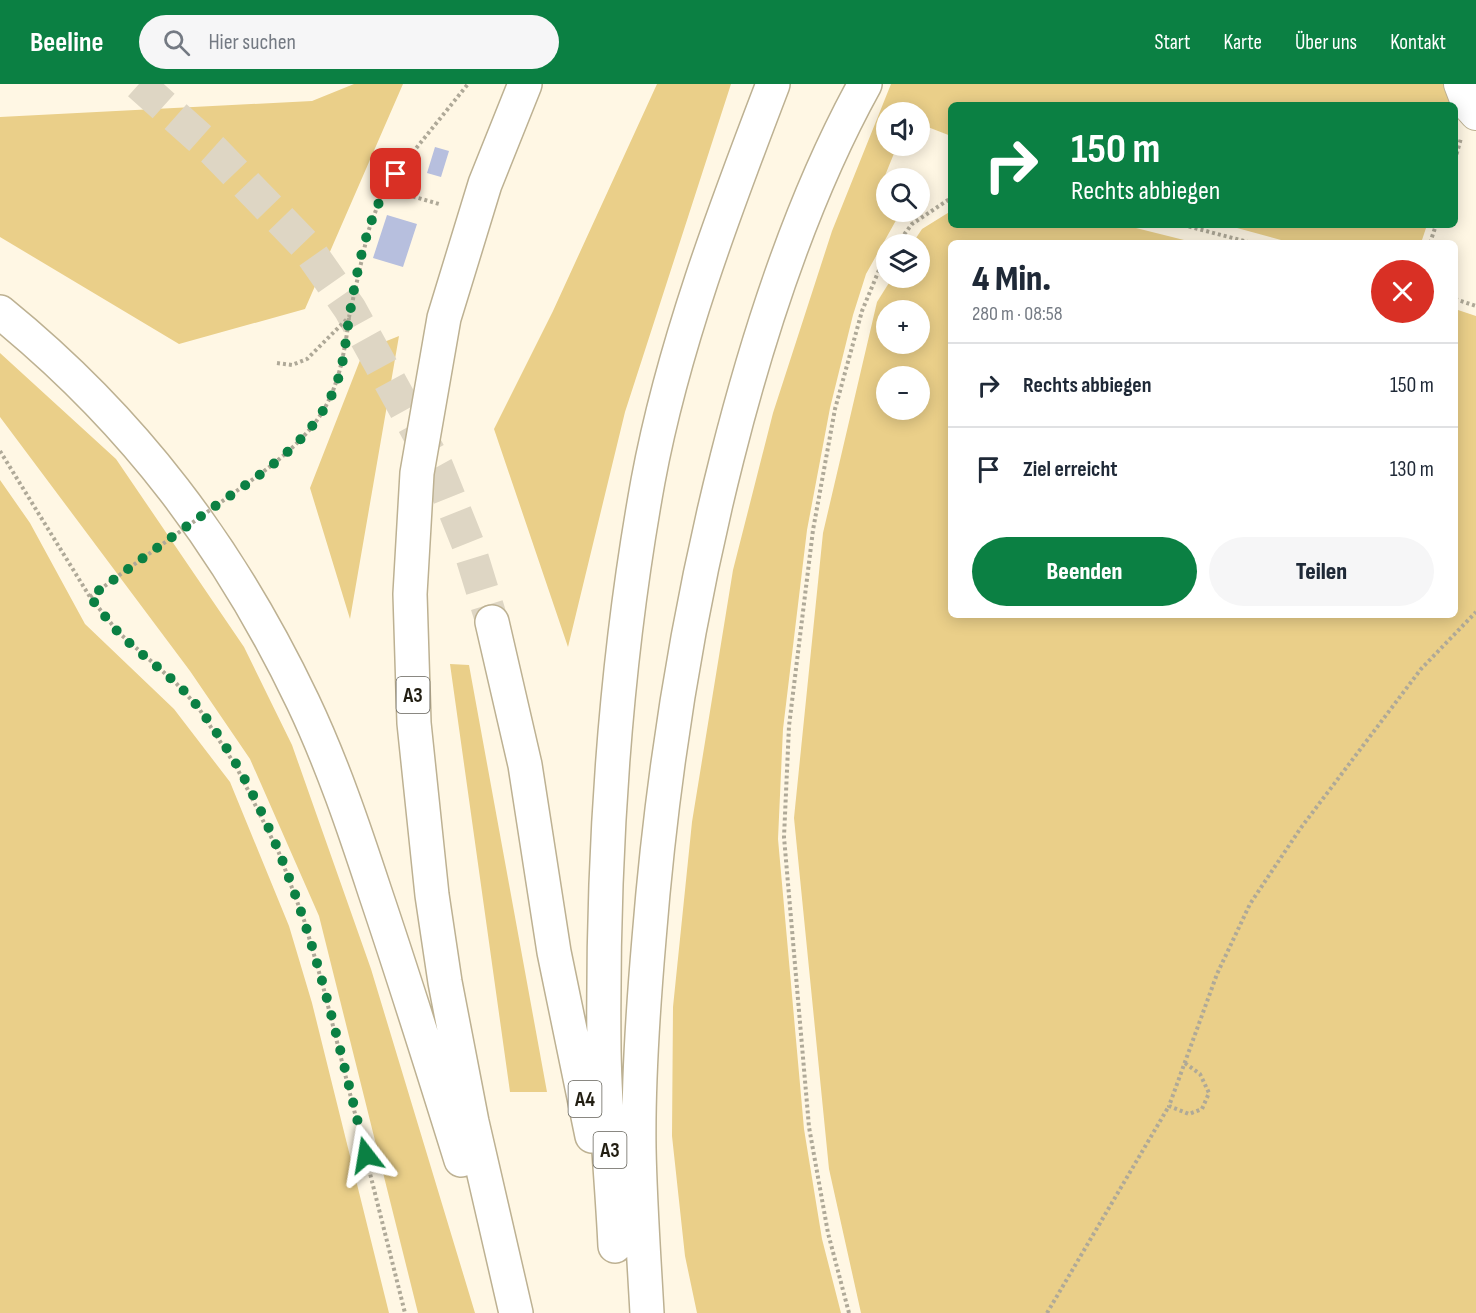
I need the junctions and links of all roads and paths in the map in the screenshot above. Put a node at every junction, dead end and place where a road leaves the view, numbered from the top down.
1 (468, 84) edge
2 (525, 84) edge
3 (773, 84) edge
4 (865, 84) edge
5 (1460, 84) edge
6 (1476, 114) edge
7 (384, 189) junction
8 (948, 200) edge
9 (439, 204) dead end
10 (1194, 228) edge
11 (904, 234) edge
12 (1240, 240) edge
13 (876, 277) edge
14 (1458, 300) edge
15 (1476, 306) edge
16 (0, 312) edge
17 (349, 317) junction
18 (277, 363) dead end
19 (0, 451) edge
20 (90, 597) junction
21 (1476, 612) edge
22 (492, 622) tunnel mouth
23 (1185, 1063) junction
24 (1169, 1106) junction
25 (615, 1246) junction
26 (405, 1313) edge
27 (510, 1313) edge
28 (516, 1313) edge
29 (634, 1313) edge
30 (647, 1313) edge
31 (849, 1313) edge
32 (1047, 1313) edge

1 - 7 path
2 - 28 highway, A3
3 - 25 highway, A3
4 - 30 highway, A3
5 - 6 lane
7 - 9 path
7 - 17 path
8 - 11 path
10 - 12 path
13 - 31 path
14 - 15 path
16 - 27 highway
17 - 18 path
17 - 20 path, bridge
19 - 20 path
20 - 26 path
21 - 23 path
22 - 25 highway, A4
23 - 24 path
23 - 24 path
24 - 32 path
25 - 29 highway, A3

